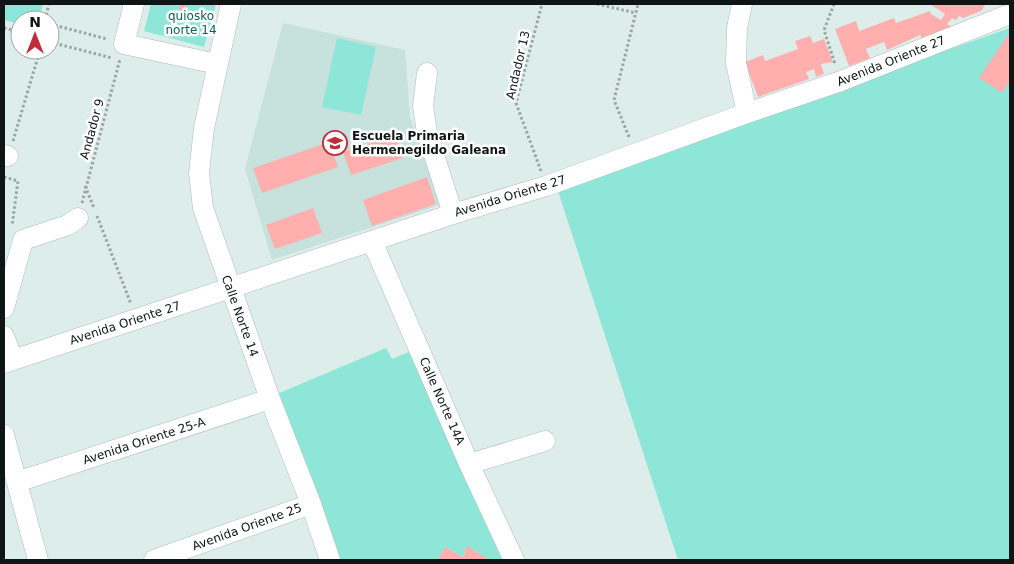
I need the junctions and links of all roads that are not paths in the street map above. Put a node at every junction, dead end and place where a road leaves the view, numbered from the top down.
1 (134, 4) edge
2 (231, 4) edge
3 (742, 4) edge
4 (1010, 14) edge
5 (217, 64) junction
6 (427, 73) dead end
7 (747, 113) junction
8 (453, 214) junction
9 (78, 218) road end
10 (372, 240) junction
11 (230, 288) junction
12 (4, 308) edge
13 (4, 336) edge
14 (8, 361) edge
15 (270, 399) junction
16 (4, 435) edge
17 (545, 441) dead end
18 (469, 464) junction
19 (17, 482) junction
20 (311, 504) junction
21 (38, 560) edge
22 (154, 560) edge
23 (330, 560) edge
24 (514, 560) edge

1 - 5 street
2 - 5 street, Calle Norte 14
3 - 7 street
4 - 7 street, Avenida Oriente 27
5 - 11 street, Calle Norte 14
6 - 8 street
7 - 8 street, Avenida Oriente 27
8 - 10 street, Avenida Oriente 27
9 - 12 street
10 - 11 street, Avenida Oriente 27
10 - 18 street, Calle Norte 14A
11 - 14 street, Avenida Oriente 27
11 - 15 street, Calle Norte 14
13 - 14 street
15 - 19 street, Avenida Oriente 25-A
15 - 20 street, Calle Norte 14
16 - 19 street
17 - 18 street
18 - 24 street, Calle Norte 14A
19 - 21 street
20 - 22 street, Avenida Oriente 25
20 - 23 street, Calle Norte 14

